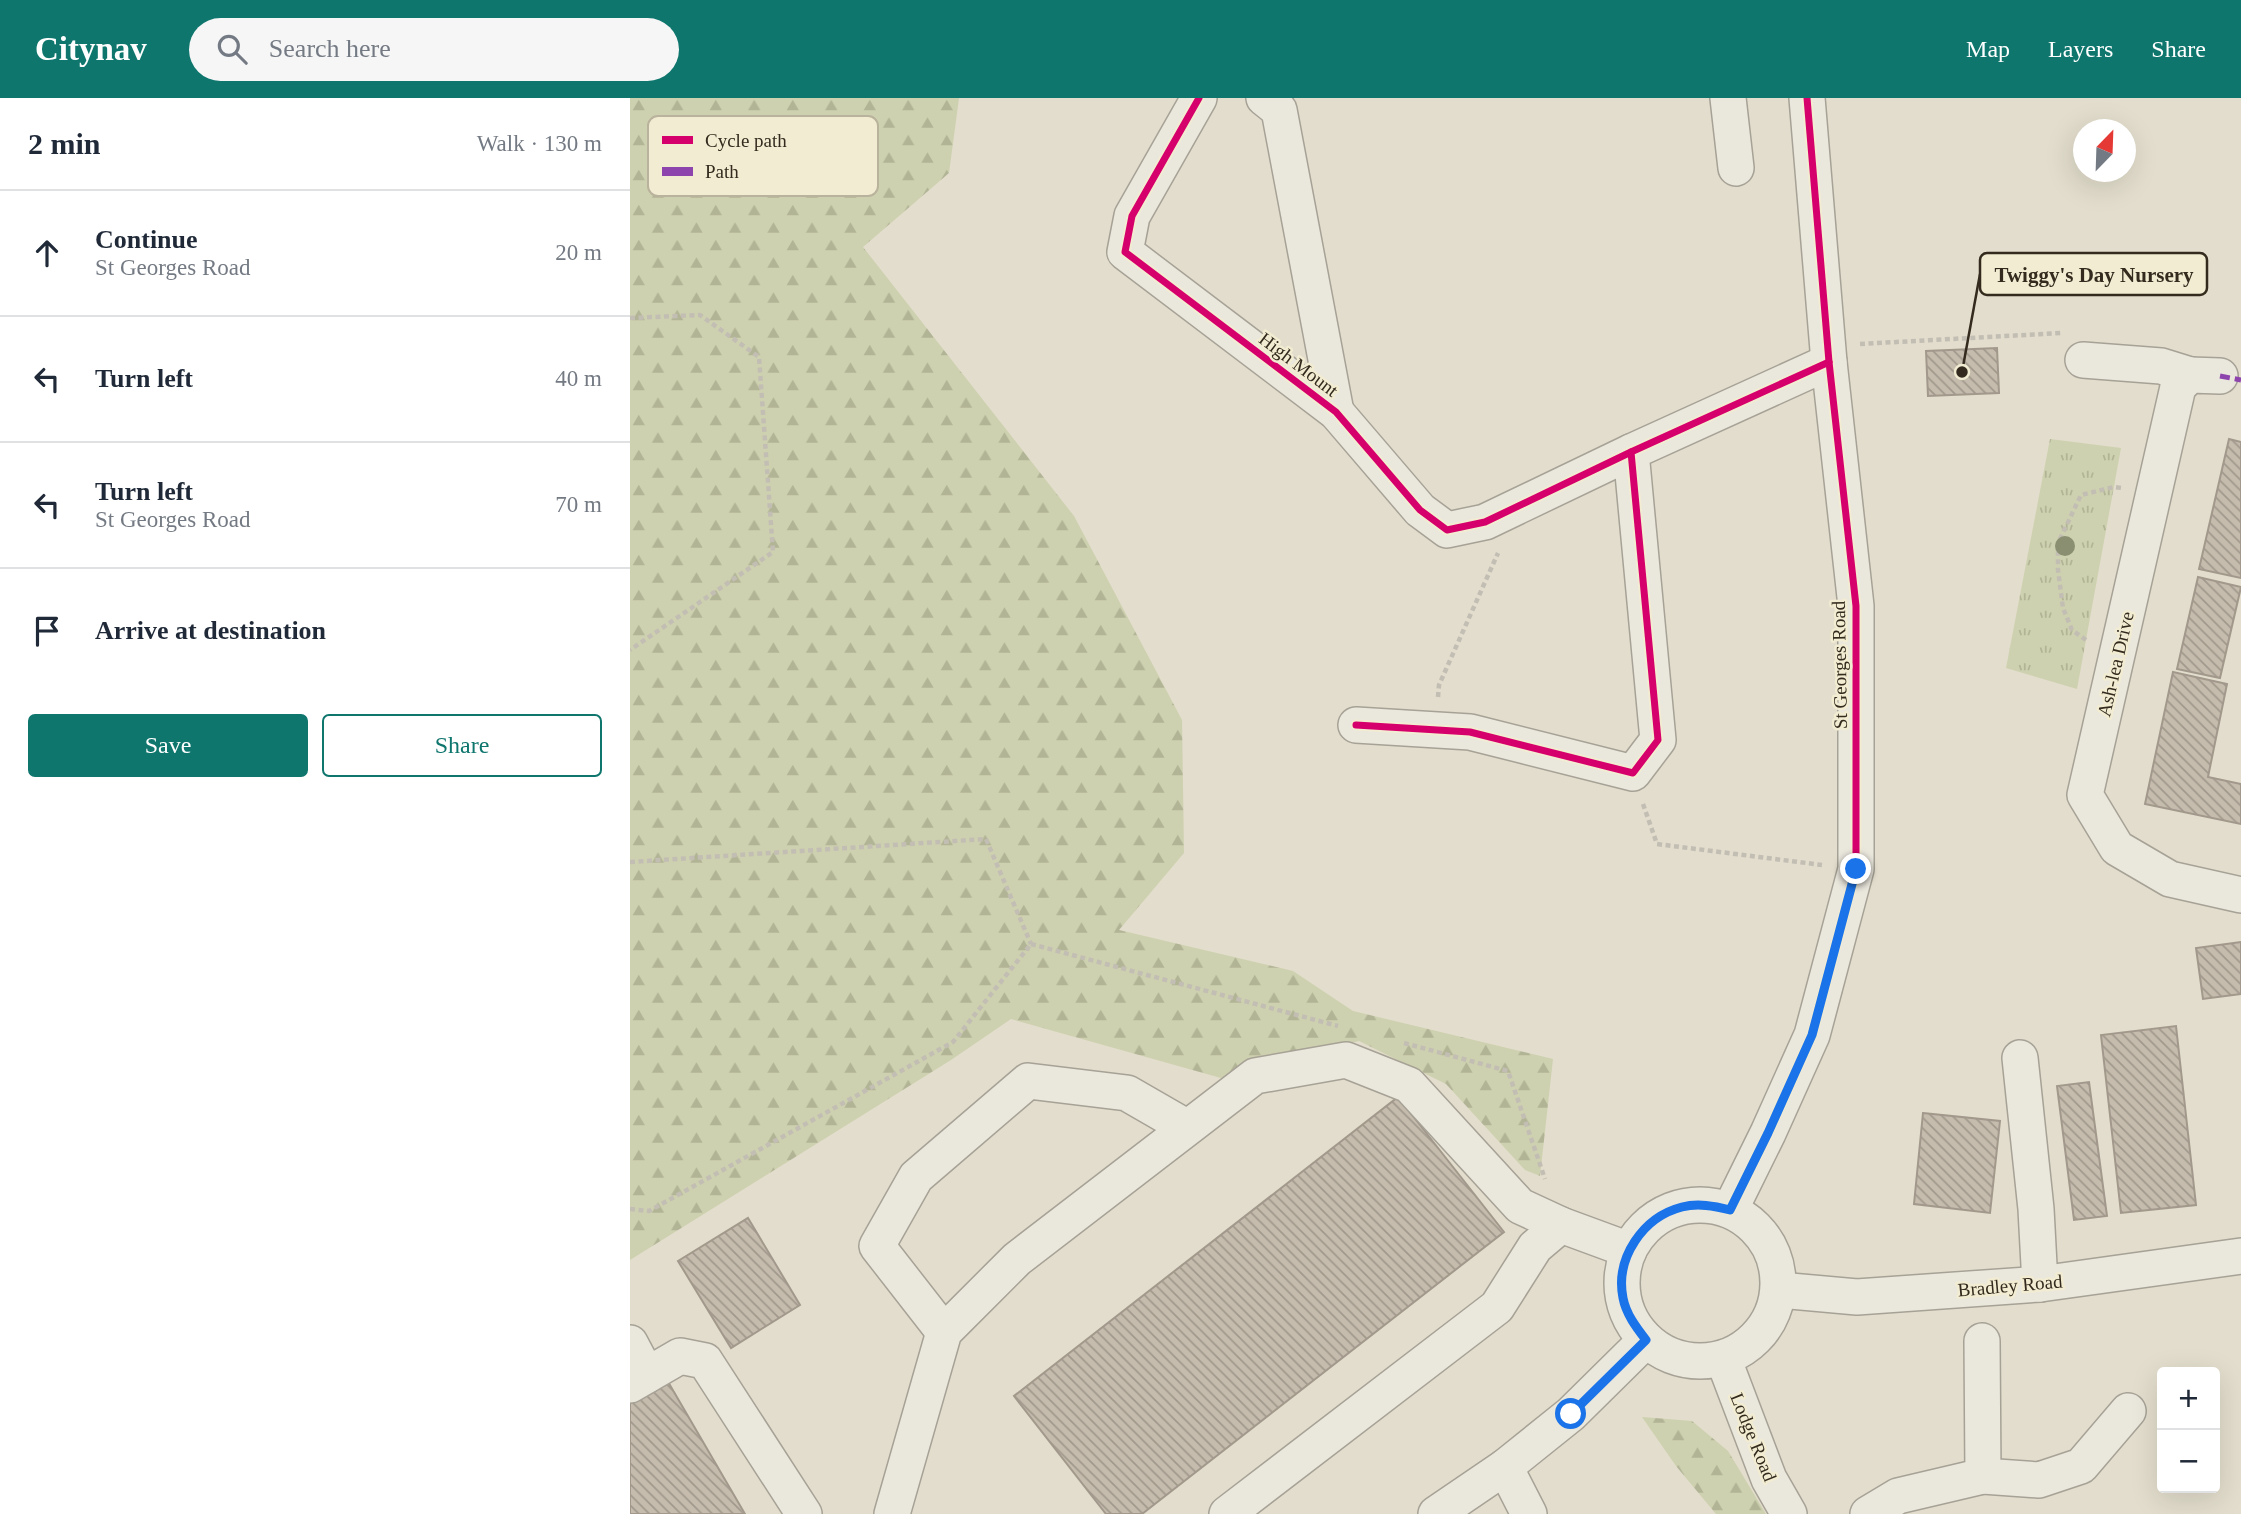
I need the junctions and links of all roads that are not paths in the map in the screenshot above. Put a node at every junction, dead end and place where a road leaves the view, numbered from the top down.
1 (1199, 98) edge
2 (1264, 98) edge
3 (1728, 98) edge
4 (1807, 98) edge
5 (1736, 168) dead end
6 (1828, 354) junction
7 (2083, 360) road end
8 (1336, 412) junction
9 (1631, 452) junction
10 (1356, 725) dead end
11 (2241, 895) edge
12 (2020, 1058) dead end
13 (1186, 1127) junction
14 (1730, 1210) junction
15 (1561, 1225) junction
16 (1629, 1250) junction
17 (2241, 1256) edge
18 (2040, 1284) junction
19 (1779, 1290) junction
20 (944, 1332) junction
21 (1646, 1340) junction
22 (1982, 1341) dead end
23 (630, 1343) edge
24 (1723, 1358) junction
25 (639, 1380) edge
26 (2128, 1412) dead end
27 (1505, 1466) junction
28 (1983, 1476) junction
29 (804, 1514) edge
30 (892, 1514) edge
31 (1227, 1514) edge
32 (1436, 1514) edge
33 (1529, 1514) edge
34 (1789, 1514) edge
35 (1868, 1514) edge

1 - 8 street, High Mount
2 - 8 street, High Mount
3 - 5 street
4 - 6 street, St Georges Road
6 - 9 street, High Mount
6 - 14 street, St Georges Road
7 - 11 street, Ash-lea Drive
8 - 9 street, High Mount
9 - 10 street
12 - 18 street
13 - 15 street
13 - 20 street
13 - 20 street
14 - 16 street
14 - 19 street
15 - 16 street
15 - 31 street
16 - 21 street
17 - 18 street, Bradley Road
18 - 19 street, Bradley Road
19 - 24 street
20 - 30 street
21 - 24 street
21 - 27 street
22 - 28 street
23 - 25 street
24 - 34 street, Lodge Road
25 - 29 street
26 - 28 street
27 - 32 street
27 - 33 street
28 - 35 street

